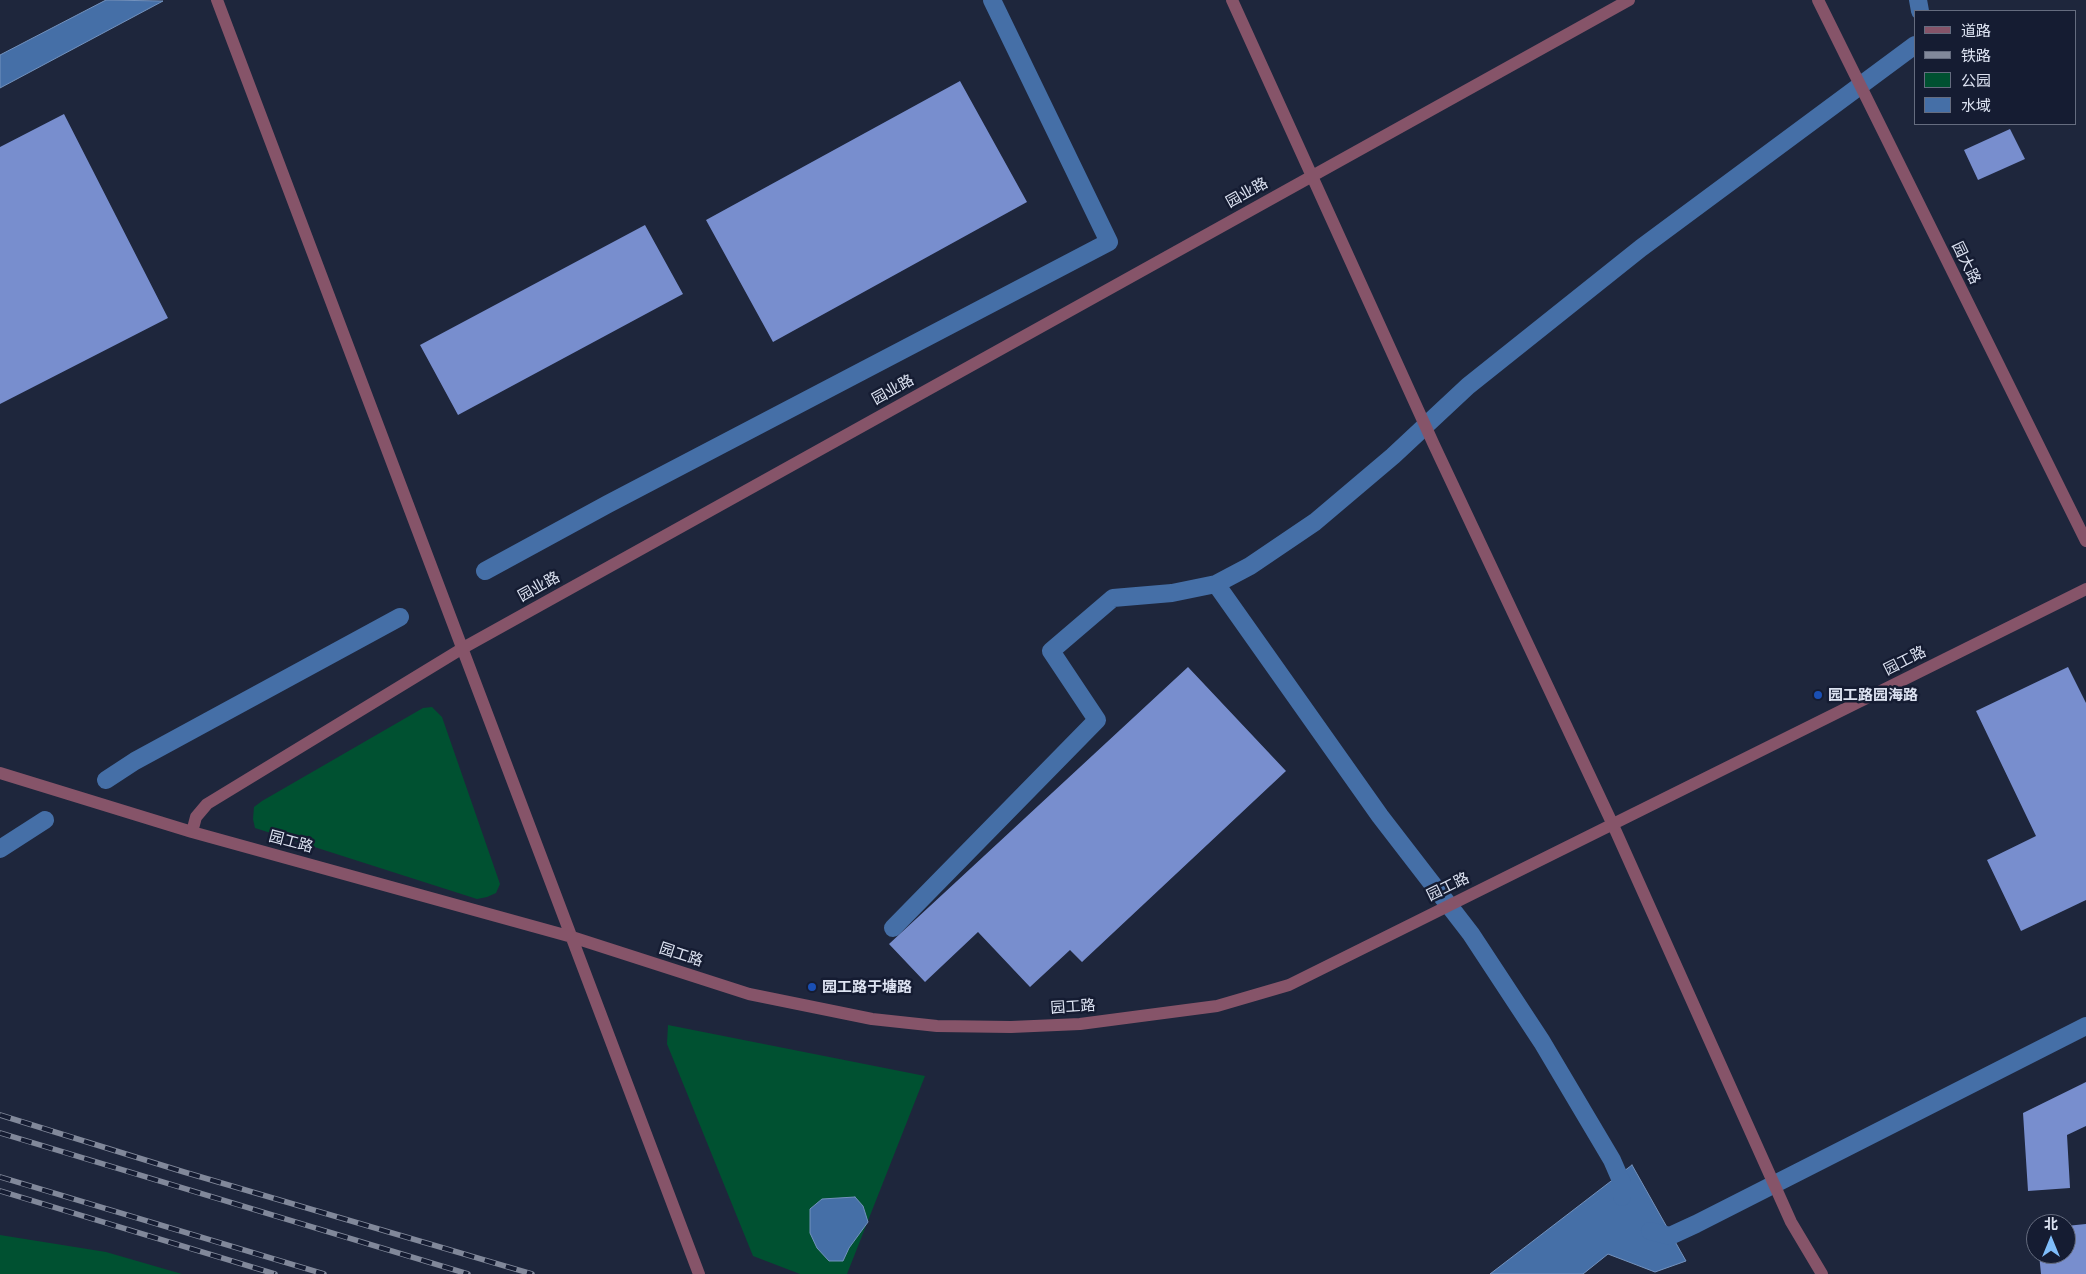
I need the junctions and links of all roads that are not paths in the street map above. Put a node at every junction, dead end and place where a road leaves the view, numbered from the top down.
1 (217, 0) edge
2 (1232, 0) edge
3 (1628, 0) edge
4 (1818, 0) edge
5 (1313, 175) junction
6 (2086, 541) edge
7 (2086, 589) edge
8 (462, 648) junction
9 (0, 773) edge
10 (1614, 825) junction
11 (192, 832) junction
12 (572, 937) junction
13 (699, 1274) edge
14 (1822, 1274) edge

1 - 8 street
2 - 5 street
3 - 5 street, 园业路
4 - 6 street, 园大路
5 - 8 street, 园业路
5 - 10 street
7 - 10 street, 园工路
8 - 11 street, 园业路
8 - 12 street
9 - 11 street, 园工路
10 - 12 street, 园工路
10 - 14 street
11 - 12 street, 园工路
12 - 13 street

